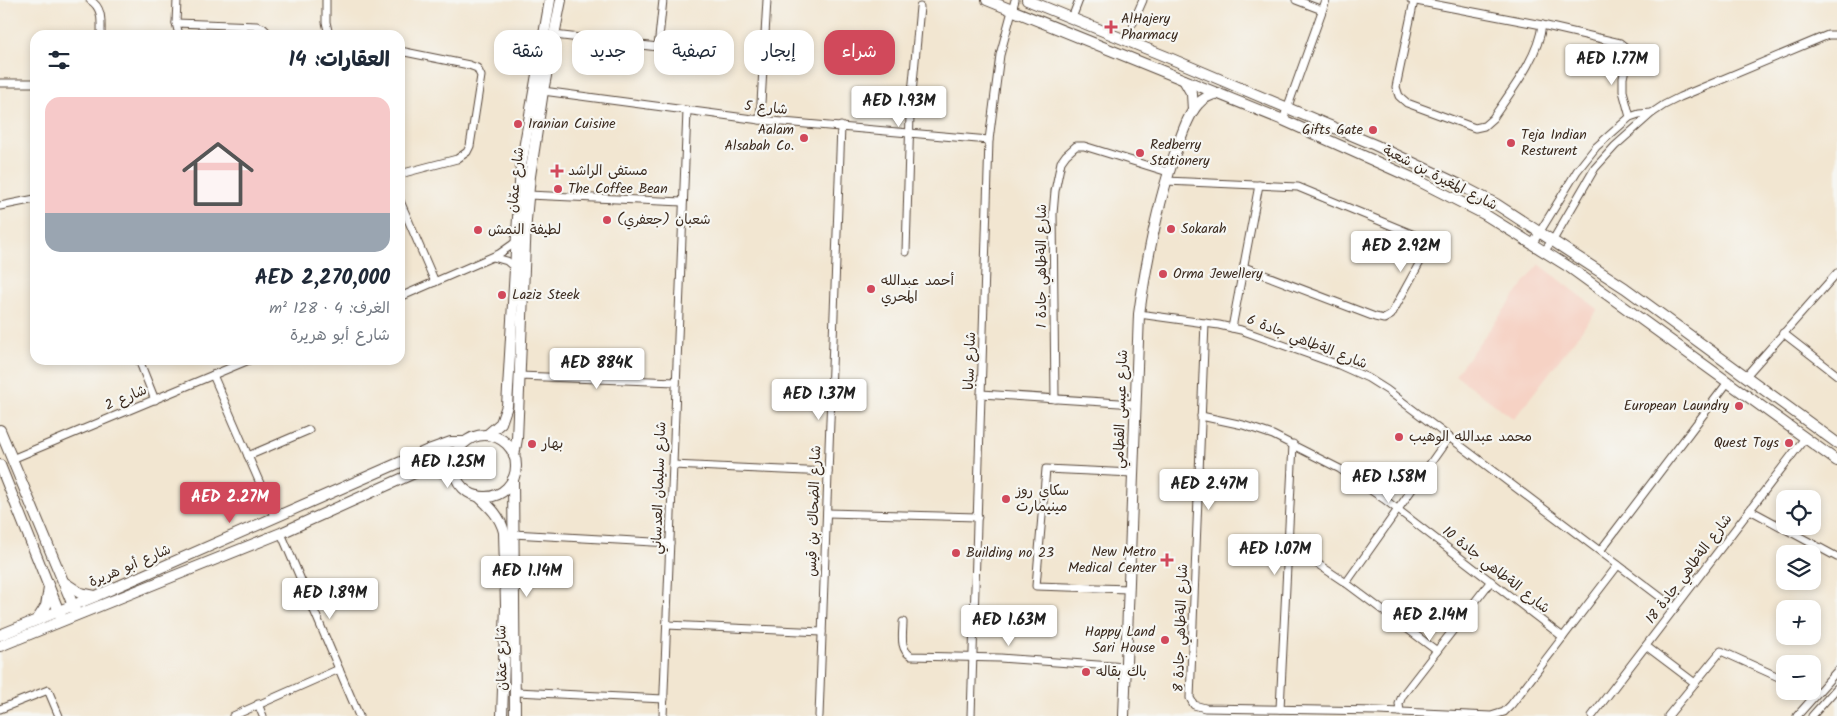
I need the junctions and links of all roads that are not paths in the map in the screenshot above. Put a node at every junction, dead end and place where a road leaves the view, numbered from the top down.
1 (90, 0) edge
2 (177, 0) edge
3 (326, 0) edge
4 (550, 0) edge
5 (561, 0) edge
6 (663, 0) edge
7 (767, 0) edge
8 (987, 0) edge
9 (1027, 0) edge
10 (1079, 0) edge
11 (1143, 0) edge
12 (1296, 0) edge
13 (1326, 0) edge
14 (1412, 0) edge
15 (1013, 5) edge
16 (920, 7) dead end
17 (1322, 10) junction
18 (1072, 18) junction
19 (176, 23) junction
20 (1133, 23) dead end
21 (1542, 25) junction
22 (101, 30) edge
23 (177, 30) edge
24 (265, 30) edge
25 (328, 30) edge
26 (555, 30) edge
27 (1837, 35) edge
28 (562, 36) edge
29 (405, 52) edge
30 (546, 75) edge
31 (1184, 80) junction
32 (0, 83) edge
33 (30, 83) edge
34 (543, 91) junction
35 (1218, 93) junction
36 (1288, 108) junction
37 (1193, 110) junction
38 (687, 111) junction
39 (1652, 113) junction
40 (1630, 117) junction
41 (760, 120) junction
42 (1283, 120) junction
43 (841, 126) junction
44 (910, 132) junction
45 (989, 140) junction
46 (405, 173) edge
47 (1167, 176) junction
48 (1259, 185) junction
49 (528, 195) junction
50 (30, 200) edge
51 (683, 202) junction
52 (0, 206) edge
53 (405, 213) edge
54 (1541, 232) junction
55 (1552, 240) junction
56 (516, 242) junction
57 (1533, 243) junction
58 (1544, 251) junction
59 (906, 252) dead end
60 (493, 257) junction
61 (514, 267) junction
62 (1244, 268) junction
63 (1837, 273) edge
64 (435, 282) junction
65 (405, 295) edge
66 (1139, 314) junction
67 (1205, 323) junction
68 (1232, 328) junction
69 (1783, 333) junction
70 (141, 365) edge
71 (238, 365) edge
72 (213, 375) junction
73 (1837, 375) edge
74 (519, 376) junction
75 (1745, 376) junction
76 (676, 382) junction
77 (1728, 382) junction
78 (981, 394) junction
79 (1055, 399) junction
80 (155, 400) junction
81 (1135, 404) junction
82 (1201, 416) junction
83 (0, 430) edge
84 (308, 430) dead end
85 (487, 435) junction
86 (1449, 437) junction
87 (1805, 438) junction
88 (464, 442) junction
89 (1837, 443) edge
90 (1293, 444) junction
91 (248, 456) junction
92 (514, 456) junction
93 (12, 460) junction
94 (1837, 460) edge
95 (0, 465) edge
96 (673, 465) junction
97 (828, 472) junction
98 (1133, 473) junction
99 (455, 474) junction
100 (513, 479) junction
101 (478, 496) junction
102 (1398, 510) junction
103 (1750, 510) junction
104 (826, 514) junction
105 (978, 517) junction
106 (274, 518) junction
107 (281, 533) junction
108 (513, 534) junction
109 (670, 544) junction
110 (1288, 544) junction
111 (1600, 551) junction
112 (1837, 558) edge
113 (1618, 565) junction
114 (63, 580) junction
115 (48, 582) junction
116 (1491, 582) junction
117 (1346, 584) junction
118 (1129, 589) junction
119 (96, 596) junction
120 (73, 605) junction
121 (1675, 608) junction
122 (59, 610) junction
123 (77, 616) junction
124 (36, 620) junction
125 (62, 622) junction
126 (903, 622) dead end
127 (667, 625) junction
128 (822, 632) junction
129 (0, 635) edge
130 (1563, 637) junction
131 (0, 646) edge
132 (1646, 646) junction
133 (1437, 651) junction
134 (973, 658) junction
135 (1126, 667) junction
136 (339, 669) junction
137 (1837, 671) edge
138 (1776, 676) edge
139 (1695, 683) junction
140 (1821, 686) edge
141 (1837, 688) edge
142 (516, 692) junction
143 (664, 699) junction
144 (1808, 700) edge
145 (258, 704) junction
146 (0, 709) edge
147 (1280, 710) junction
148 (1400, 712) junction
149 (1378, 714) edge
150 (59, 716) edge
151 (233, 716) edge
152 (263, 716) edge
153 (360, 716) edge
154 (502, 716) edge
155 (515, 716) edge
156 (663, 716) edge
157 (819, 716) edge
158 (972, 716) edge
159 (1124, 716) edge
160 (1592, 716) edge
161 (1668, 716) edge
162 (1797, 716) edge
163 (1812, 716) edge

1 - 22 street
2 - 19 street
3 - 25 street
4 - 56 main road, شارع عمّان
5 - 26 main road, شارع عمّان
6 - 28 street
7 - 41 street
8 - 15 main road, شارع المغيرة بن شعبة
9 - 18 main road, شارع المغيرة بن شعبة
10 - 18 street
11 - 20 street
12 - 17 street
13 - 17 street
14 - 21 street
14 - 21 street
15 - 31 main road, شارع المغيرة بن شعبة
15 - 45 street, شارع سابا
16 - 44 street
17 - 36 street
18 - 36 main road, شارع المغيرة بن شعبة
19 - 23 street
19 - 24 street
21 - 40 street
27 - 39 street
29 - 46 street
30 - 34 main road, شارع عمّان
31 - 35 main road, شارع المغيرة بن شعبة
31 - 37 main road
32 - 33 street
34 - 38 street, شارع 5
34 - 49 main road, شارع عمّان
35 - 37 main road, شارع عيسى القطامي
35 - 42 main road, شارع المغيرة بن شعبة
36 - 42 street
36 - 54 main road, شارع المغيرة بن شعبة
37 - 47 main road, شارع عيسى القطامي
38 - 41 street, شارع 5
38 - 51 street, شارع سليمان العدساني
39 - 40 street
39 - 55 street
40 - 54 street
41 - 43 street, شارع 5
42 - 57 main road, شارع المغيرة بن شعبة
43 - 44 street, شارع 5
43 - 97 street, شارع الضحاك بن قيس
44 - 45 street, شارع 5
44 - 59 street
45 - 78 street, شارع سابا
47 - 48 street, شارع الةطاهي جادة 1
47 - 66 main road, شارع عيسى القطامي
47 - 79 street, شارع الةطاهي جادة 1
48 - 62 street
48 - 62 street, شارع الةطاهي جادة 1
49 - 51 street
49 - 74 main road, شارع عمّان
50 - 52 street
51 - 76 street, شارع سليمان العدساني
53 - 64 street
54 - 55 main road, شارع المغيرة بن شعبة
54 - 57 street
55 - 58 street
55 - 75 main road, شارع المغيرة بن شعبة
56 - 60 street
56 - 61 main road, شارع عمّان
57 - 58 main road, شارع المغيرة بن شعبة
58 - 77 main road, شارع المغيرة بن شعبة
60 - 61 street
60 - 64 street
61 - 85 main road, شارع عمّان
62 - 68 street
63 - 69 street
64 - 65 street
66 - 67 street, شارع الةطاهي جادة 6
66 - 81 main road, شارع عيسى القطامي
67 - 68 street, شارع الةطاهي جادة 6
67 - 82 street, شارع الةطاهي جادة 8
68 - 86 street, شارع الةطاهي جادة 6
69 - 73 street
69 - 75 street
70 - 80 street
71 - 72 street, شارع 2
72 - 80 street, شارع 2
72 - 91 street
74 - 76 street
74 - 92 main road, شارع عمّان
75 - 89 main road, شارع المغيرة بن شعبة
76 - 96 street, شارع سليمان العدساني
77 - 87 main road, شارع المغيرة بن شعبة
77 - 111 street
78 - 79 street
78 - 105 street, شارع سابا
79 - 81 street
80 - 93 street, شارع 2
81 - 98 main road, شارع عيسى القطامي
82 - 90 street, شارع الةطاهي جادة 10
82 - 147 street, شارع الةطاهي جادة 8
83 - 93 main road
84 - 91 street
85 - 88 main road
85 - 92 main road
86 - 102 street
86 - 111 street, شارع الةطاهي جادة 6
87 - 94 main road, شارع المغيرة بن شعبة
87 - 103 street, شارع الةطاهي جادة 18
88 - 99 main road
88 - 106 main road, شارع أبو هريرة
90 - 102 street, شارع الةطاهي جادة 10
90 - 110 street
91 - 106 street
92 - 100 main road
93 - 114 main road
95 - 115 main road
96 - 97 street
96 - 109 street, شارع سليمان العدساني
97 - 104 street, شارع الضحاك بن قيس
98 - 118 main road, شارع عيسى القطامي
98 - 118 street
99 - 101 main road
99 - 107 main road, شارع أبو هريرة
100 - 101 main road
100 - 108 main road, شارع عمّان
101 - 154 main road, شارع عمّان
102 - 116 street, شارع الةطاهي جادة 10
102 - 117 street
103 - 112 street
103 - 121 street, شارع الةطاهي جادة 18
104 - 105 street
104 - 128 street, شارع الضحاك بن قيس
105 - 134 street, شارع سابا
106 - 119 main road, شارع أبو هريرة
107 - 123 main road, شارع أبو هريرة
107 - 136 street
108 - 109 street
108 - 142 main road, شارع عمّان
109 - 127 street, شارع سليمان العدساني
110 - 117 street
110 - 147 street
111 - 113 street, شارع الةطاهي جادة 6
113 - 121 street, شارع الةطاهي جادة 6
113 - 130 street, شارع الةطاهي جادة 8
114 - 119 main road
114 - 120 main road
115 - 122 main road
115 - 124 main road
116 - 130 street, شارع الةطاهي جادة 10
116 - 133 street
117 - 133 street
118 - 135 main road, شارع عيسى القطامي
119 - 120 main road, شارع أبو هريرة
120 - 122 main road, شارع أبو هريرة
120 - 123 main road
121 - 132 street, شارع الةطاهي جادة 18
122 - 124 main road, شارع أبو هريرة
122 - 125 main road
123 - 125 main road, شارع أبو هريرة
124 - 129 main road, شارع أبو هريرة
125 - 131 main road, شارع أبو هريرة
126 - 134 street
127 - 128 street
127 - 143 street, شارع سليمان العدساني
128 - 157 street, شارع الضحاك بن قيس
130 - 148 street, شارع الةطاهي جادة 8
132 - 139 street
132 - 160 street, شارع الةطاهي جادة 18
133 - 148 street
134 - 135 street
134 - 158 street, شارع سابا
135 - 159 main road, شارع عيسى القطامي
136 - 145 street
136 - 153 street
137 - 140 street
138 - 139 street
139 - 161 street
141 - 163 street
142 - 143 street
142 - 155 main road, شارع عمّان
143 - 156 street, شارع سليمان العدساني
144 - 162 street
145 - 151 street
145 - 152 street
146 - 150 street
147 - 149 street, شارع الةطاهي جادة 8
148 - 149 street, شارع الةطاهي جادة 8

